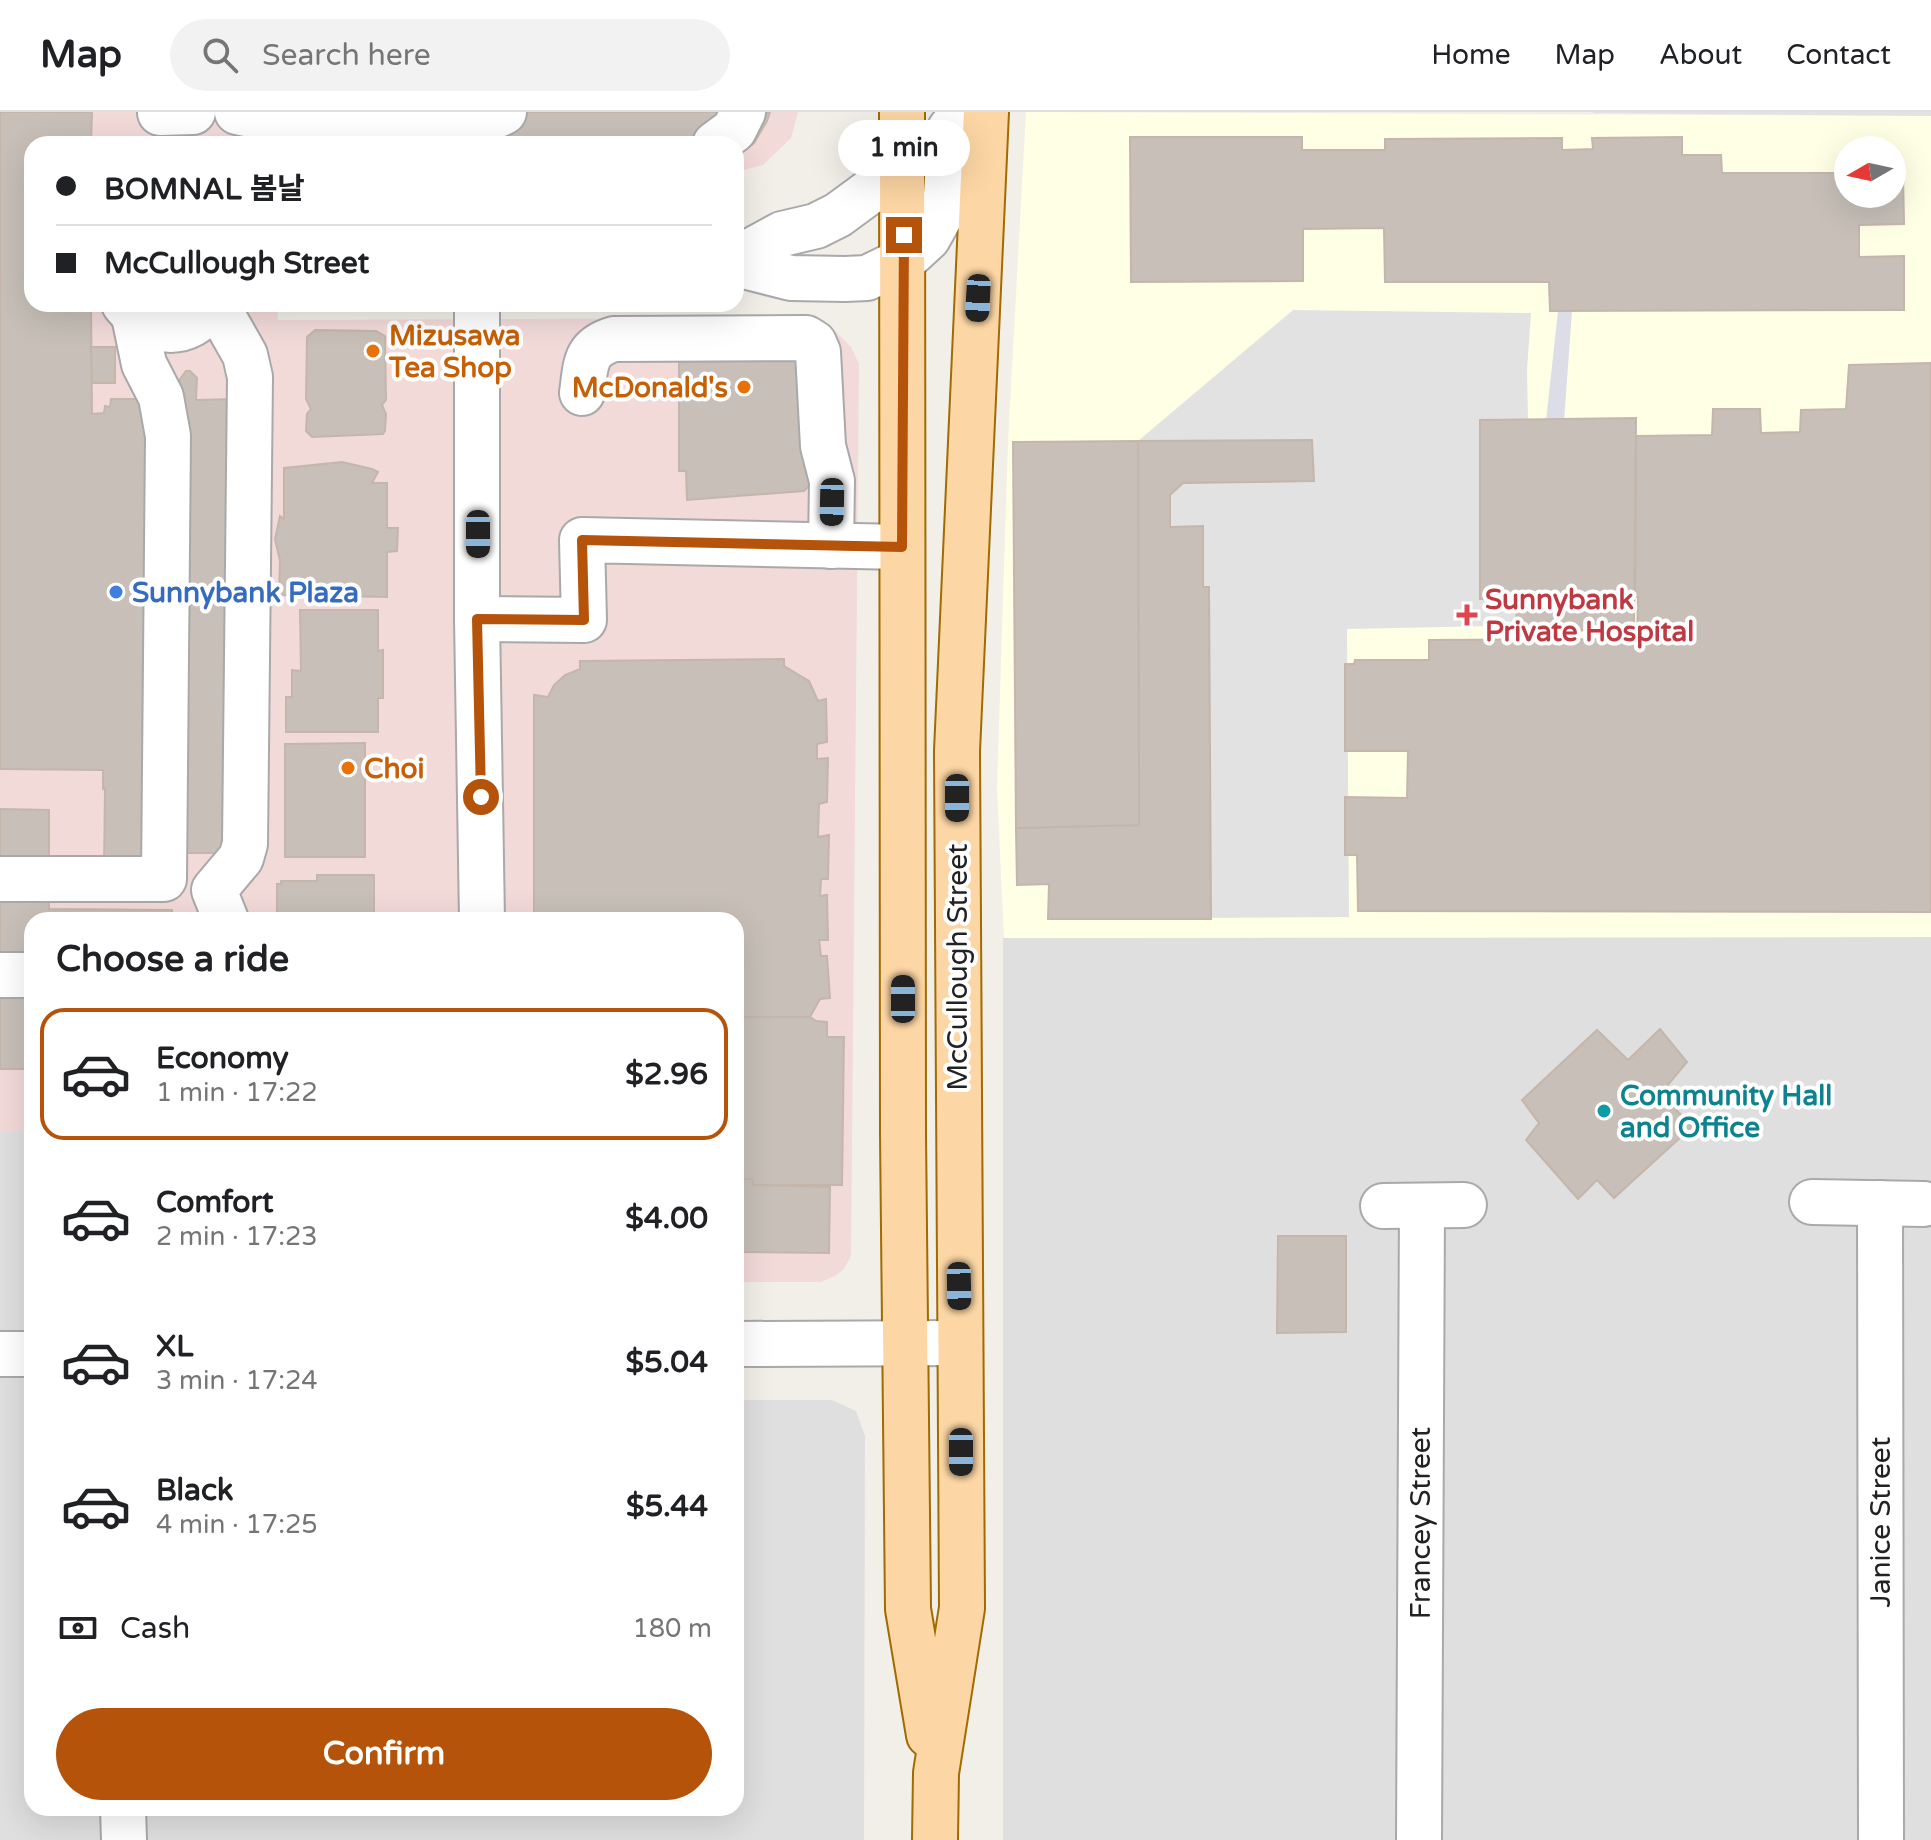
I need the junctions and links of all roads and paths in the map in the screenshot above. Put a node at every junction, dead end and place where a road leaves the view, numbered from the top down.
1 (504, 112) edge
2 (743, 112) edge
3 (902, 112) edge
4 (964, 112) edge
5 (986, 112) edge
6 (252, 125) edge
7 (726, 136) edge
8 (903, 158) junction
9 (744, 257) edge
10 (904, 260) junction
11 (744, 264) edge
12 (130, 312) edge
13 (131, 312) edge
14 (206, 312) edge
15 (219, 312) edge
16 (477, 312) edge
17 (582, 393) dead end
18 (831, 546) junction
19 (902, 547) junction
20 (477, 619) junction
21 (0, 879) edge
22 (220, 905) edge
23 (482, 912) edge
24 (0, 975) edge
25 (24, 975) edge
26 (1812, 1202) dead end
27 (1880, 1203) junction
28 (1924, 1204) dead end
29 (1464, 1205) dead end
30 (960, 1343) junction
31 (744, 1344) edge
32 (907, 1344) junction
33 (0, 1354) edge
34 (24, 1354) edge
35 (936, 1773) junction
36 (123, 1816) edge
37 (124, 1840) edge
38 (935, 1840) edge
39 (1419, 1840) edge
40 (1881, 1840) edge

1 - 6 street
2 - 7 street
3 - 8 main road, McCullough Street
4 - 10 street
5 - 30 main road, McCullough Street
8 - 9 street
8 - 10 main road, McCullough Street
10 - 11 street
10 - 19 main road, McCullough Street
12 - 21 street
13 - 14 street
15 - 22 street
16 - 20 street
17 - 18 street
18 - 19 street
18 - 20 street
19 - 32 main road, McCullough Street
20 - 23 street
24 - 25 street
26 - 27 street
27 - 28 street
27 - 40 street, Janice Street
29 - 39 street, Francey Street
30 - 32 street
30 - 35 main road, McCullough Street
31 - 32 street
32 - 35 main road, McCullough Street
33 - 34 street
35 - 38 main road, McCullough Street
36 - 37 street

